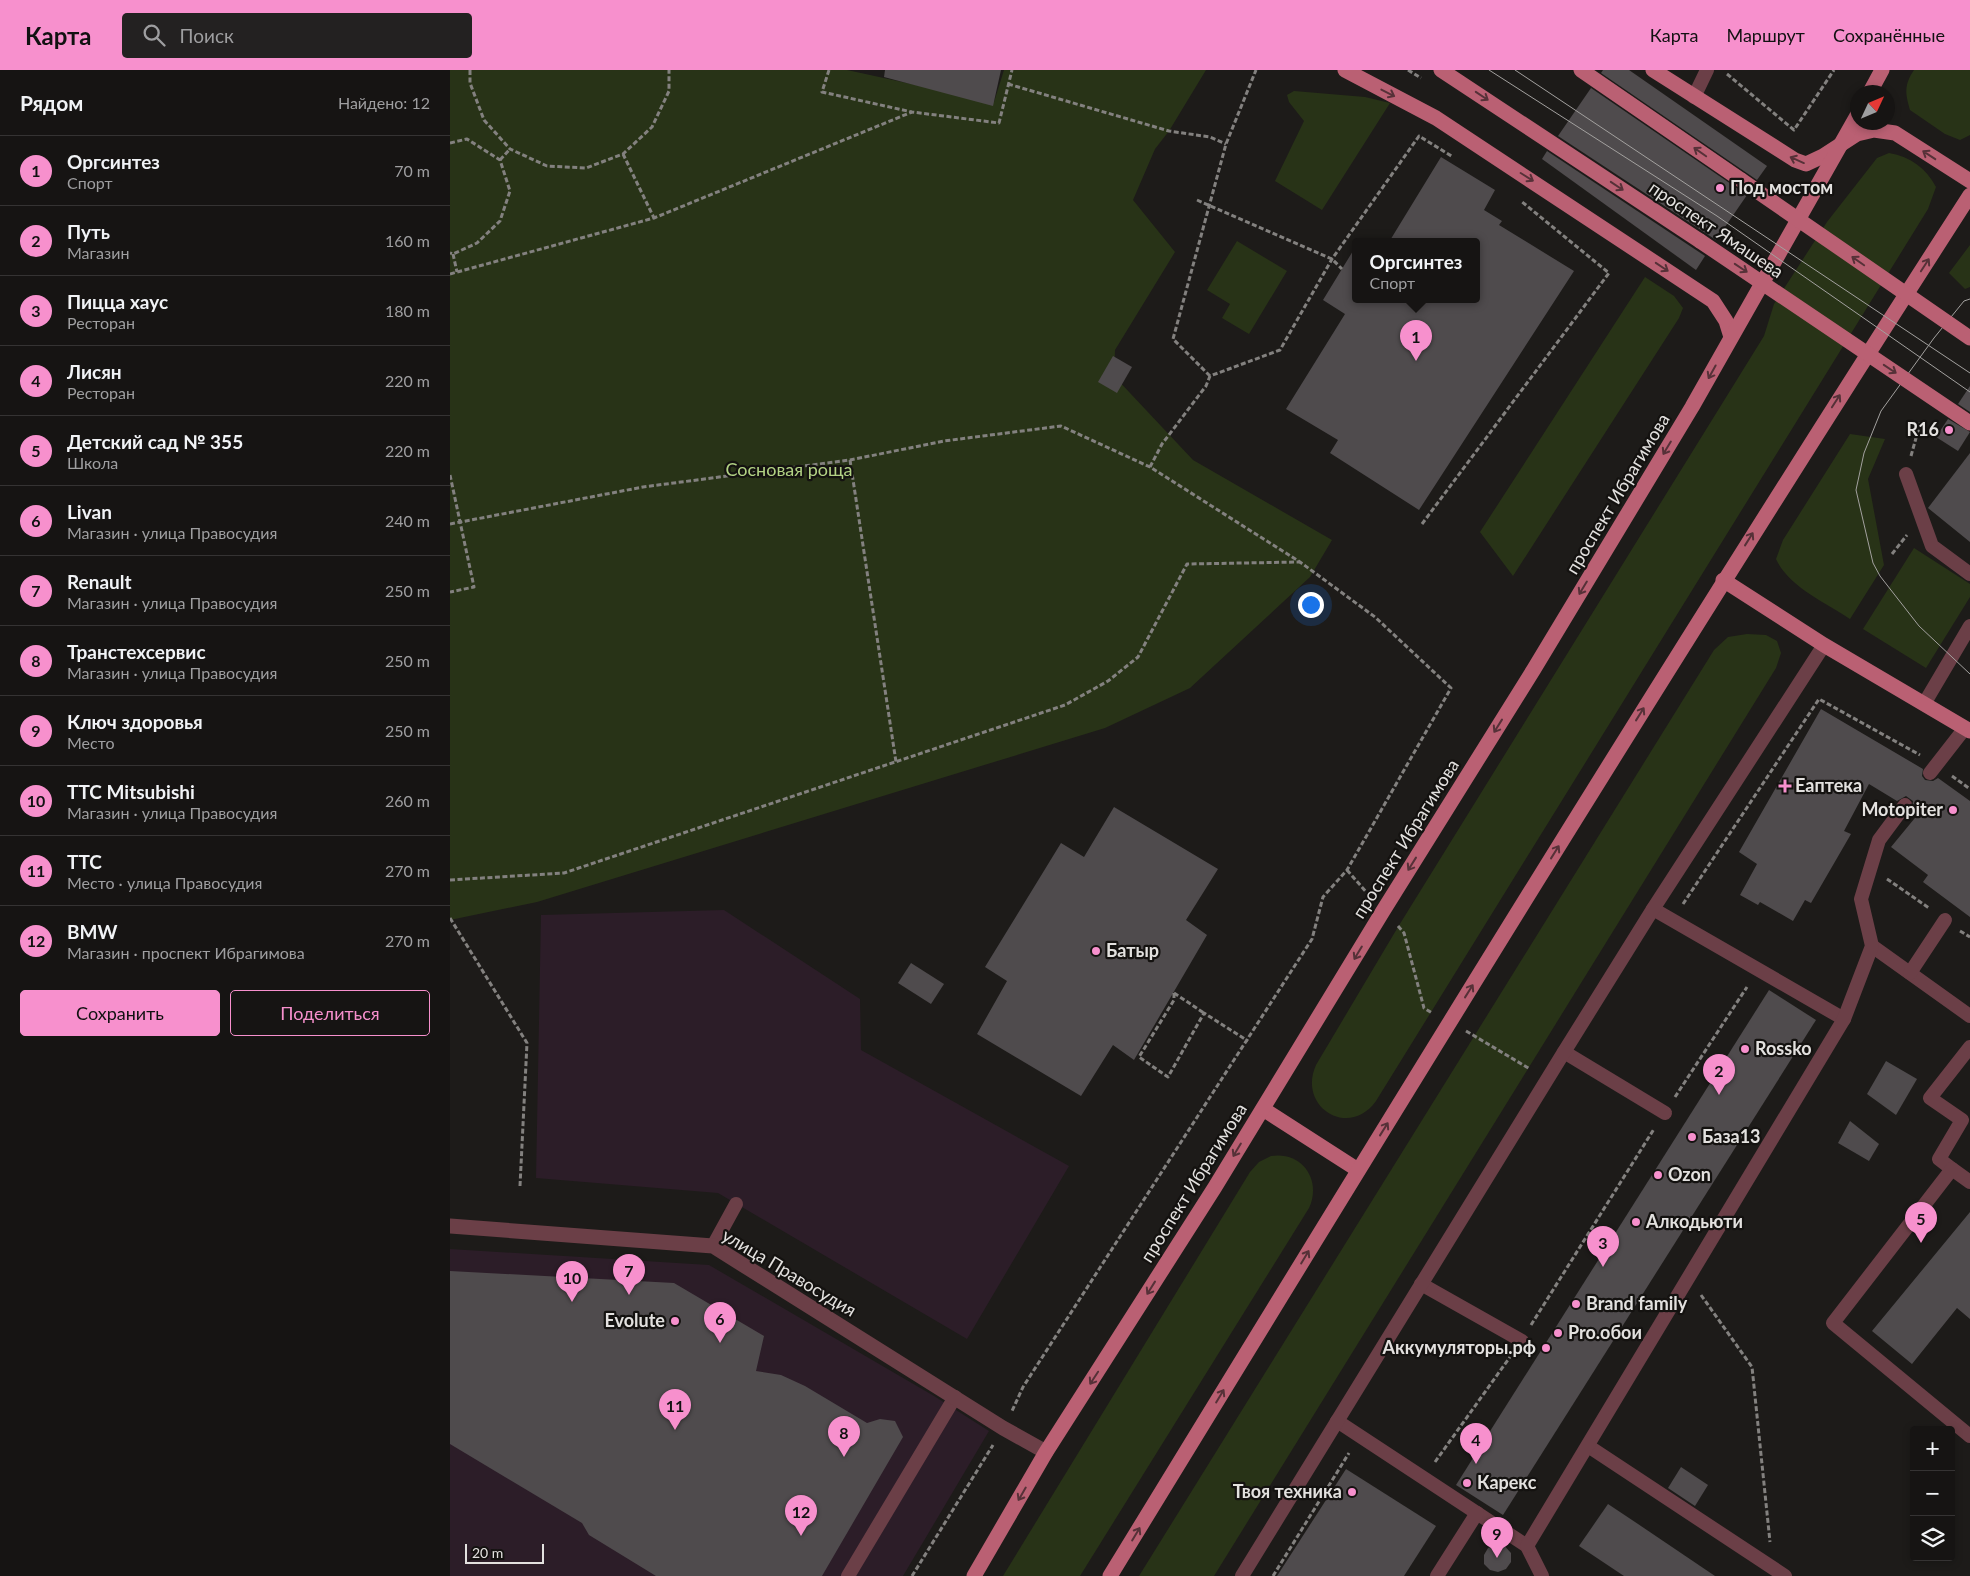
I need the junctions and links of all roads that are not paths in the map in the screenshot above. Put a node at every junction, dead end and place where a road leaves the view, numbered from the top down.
1 (1345, 70) edge
2 (1441, 70) edge
3 (1581, 70) edge
4 (1653, 70) edge
5 (1707, 70) edge
6 (1882, 70) edge
7 (1874, 85) edge
8 (1694, 97) junction
9 (1850, 127) edge
10 (1839, 145) junction
11 (1970, 181) edge
12 (1970, 195) edge
13 (1732, 337) junction
14 (1970, 338) edge
15 (1970, 423) edge
16 (1906, 474) road end
17 (1970, 574) edge
18 (1723, 580) junction
19 (1970, 626) edge
20 (1824, 645) junction
21 (1924, 704) junction
22 (1968, 730) edge
23 (1930, 773) dead end
24 (1906, 806) dead end
25 (1653, 909) junction
26 (1946, 920) road end
27 (1872, 946) junction
28 (1910, 973) junction
29 (1970, 1016) edge
30 (1844, 1019) junction
31 (1970, 1047) edge
32 (1564, 1052) junction
33 (1263, 1108) junction
34 (1664, 1113) road end
35 (1952, 1168) junction
36 (1358, 1170) junction
37 (1970, 1182) edge
38 (736, 1204) dead end
39 (450, 1226) edge
40 (713, 1246) junction
41 (1421, 1284) junction
42 (1522, 1341) road end
43 (955, 1397) junction
44 (1337, 1421) junction
45 (1970, 1436) edge
46 (1588, 1446) junction
47 (1046, 1452) junction
48 (1477, 1513) junction
49 (1528, 1546) junction
50 (848, 1576) edge
51 (974, 1576) edge
52 (1110, 1576) edge
53 (1242, 1576) edge
54 (1437, 1576) edge
55 (1542, 1576) edge
56 (1785, 1576) edge

1 -> 13 main road
2 -> 15 main road, проспект Ямашева, bridge
14 -> 3 main road, bridge
4 - 8 main road
5 - 8 lane
6 - 7 main road
10 -> 8 main road
9 - 10 main road, проспект Ибрагимова
11 -> 10 main road
10 - 13 main road, проспект Ибрагимова
18 -> 12 main road
13 -> 33 main road, проспект Ибрагимова
16 - 17 lane
18 - 20 main road
36 -> 18 main road
19 - 21 lane
20 - 21 main road
20 - 25 lane
21 - 22 main road
22 - 23 lane
24 - 27 lane
25 - 30 lane
25 - 32 lane
26 - 28 lane
27 - 28 lane
27 - 30 lane
28 - 29 lane
30 - 46 lane
31 - 35 lane
32 - 34 lane
32 - 41 lane
33 - 36 main road
33 -> 47 main road, проспект Ибрагимова
35 - 37 lane
35 - 45 lane
52 -> 36 main road
38 - 40 lane
39 - 40 street, улица Правосудия
40 - 43 street, улица Правосудия
41 - 42 lane
41 - 44 lane
43 - 47 street, улица Правосудия
43 - 50 lane
44 - 48 lane
44 - 53 lane
46 - 49 lane
46 - 56 lane
47 -> 51 main road, проспект Ибрагимова
48 - 49 lane
48 - 54 lane
49 - 55 lane

